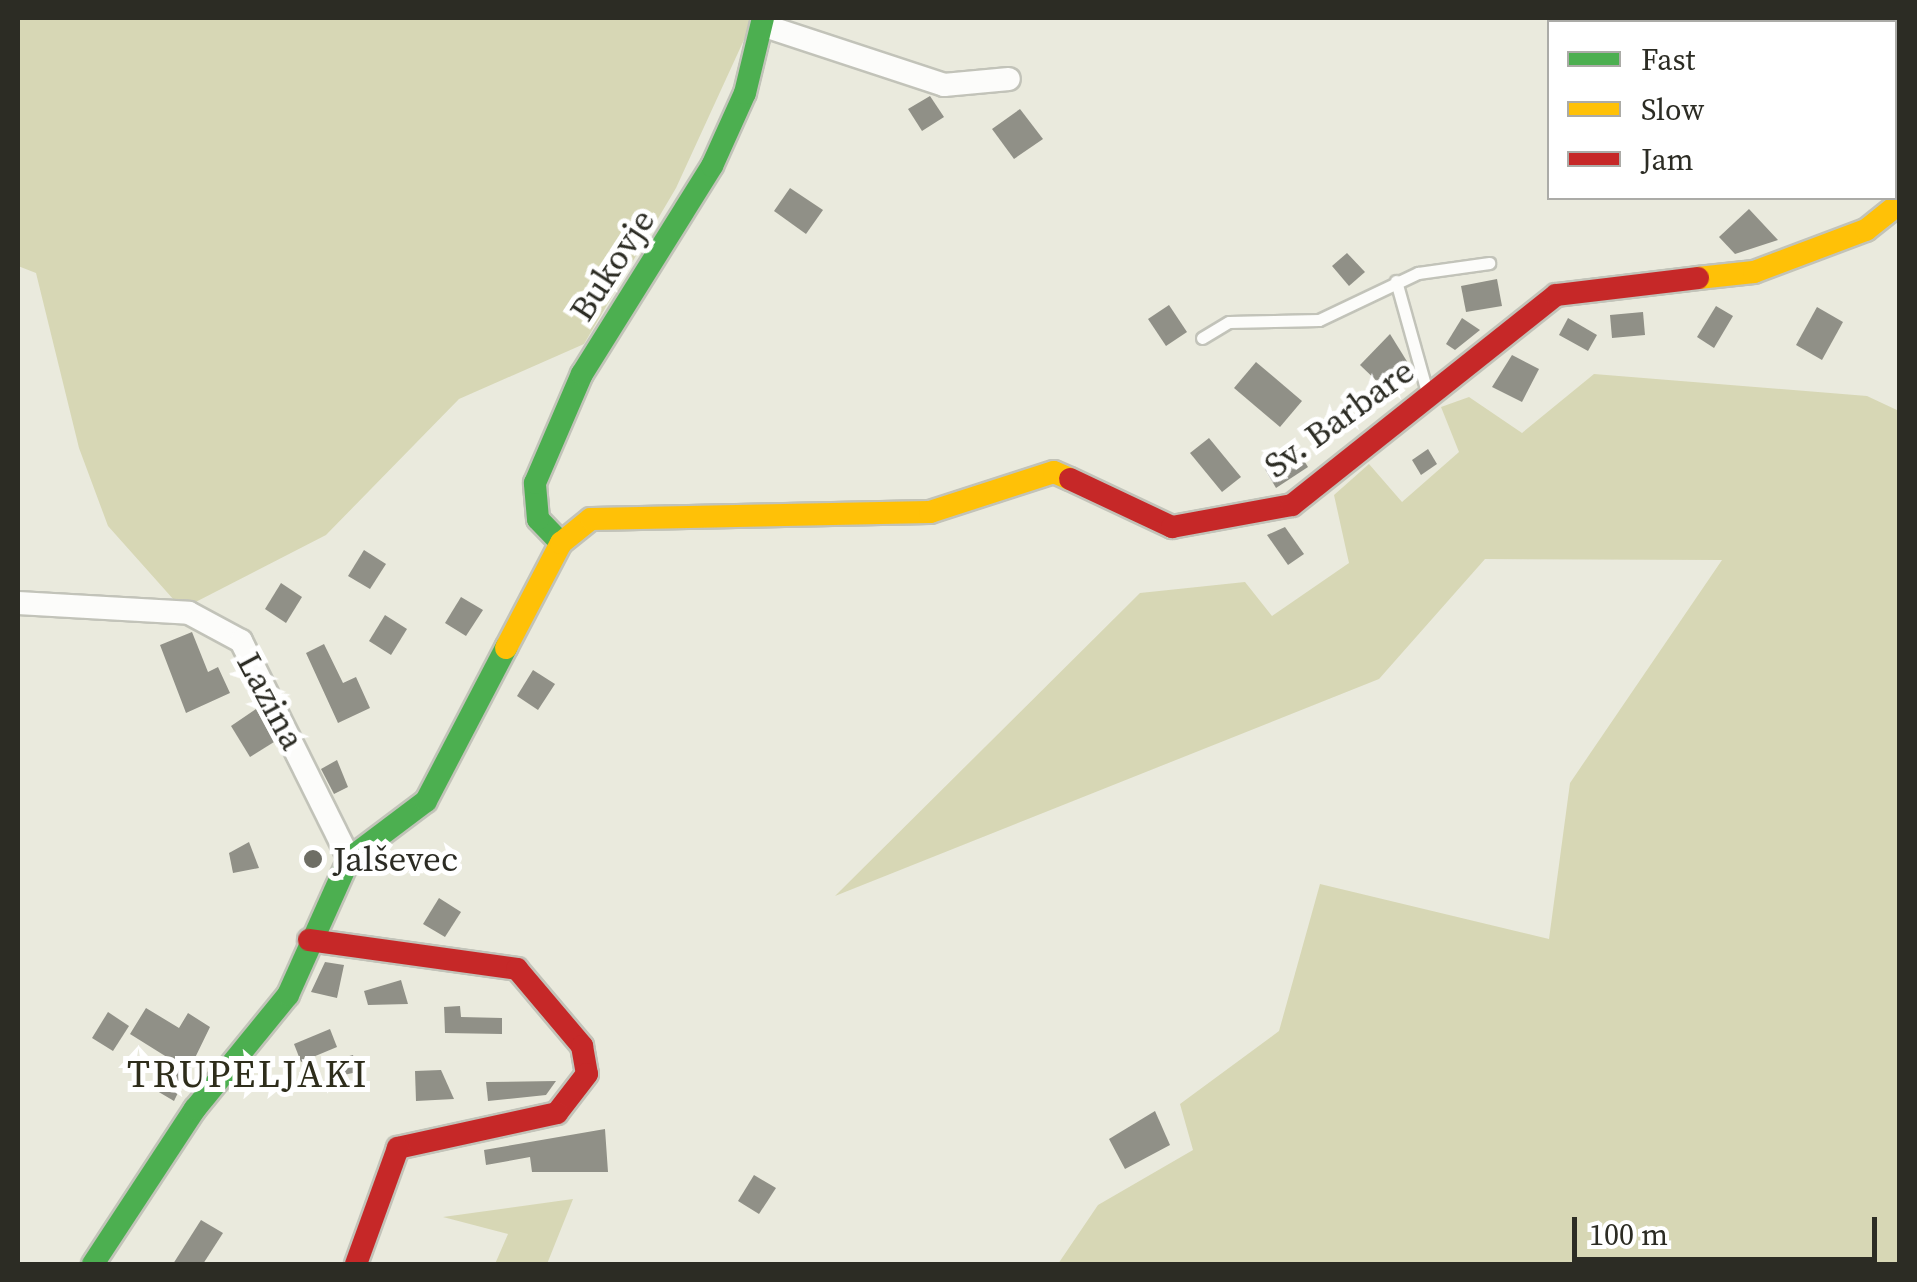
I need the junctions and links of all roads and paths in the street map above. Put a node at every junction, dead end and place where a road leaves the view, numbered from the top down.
1 (763, 21) edge
2 (1010, 79) dead end
3 (1900, 203) edge
4 (1488, 263) dead end
5 (1396, 281) junction
6 (1202, 338) dead end
7 (1428, 396) junction
8 (561, 543) junction
9 (18, 602) edge
10 (349, 859) junction
11 (309, 940) junction
12 (93, 1264) edge
13 (356, 1264) edge

1 - 2 street
1 - 8 street, Bukovje
3 - 7 street, Sv. Barbare
4 - 5 lane
5 - 6 lane
5 - 7 lane
7 - 8 street, Sv. Barbare
8 - 10 street
9 - 10 street, Lazina
10 - 11 street
11 - 12 street
11 - 13 street

